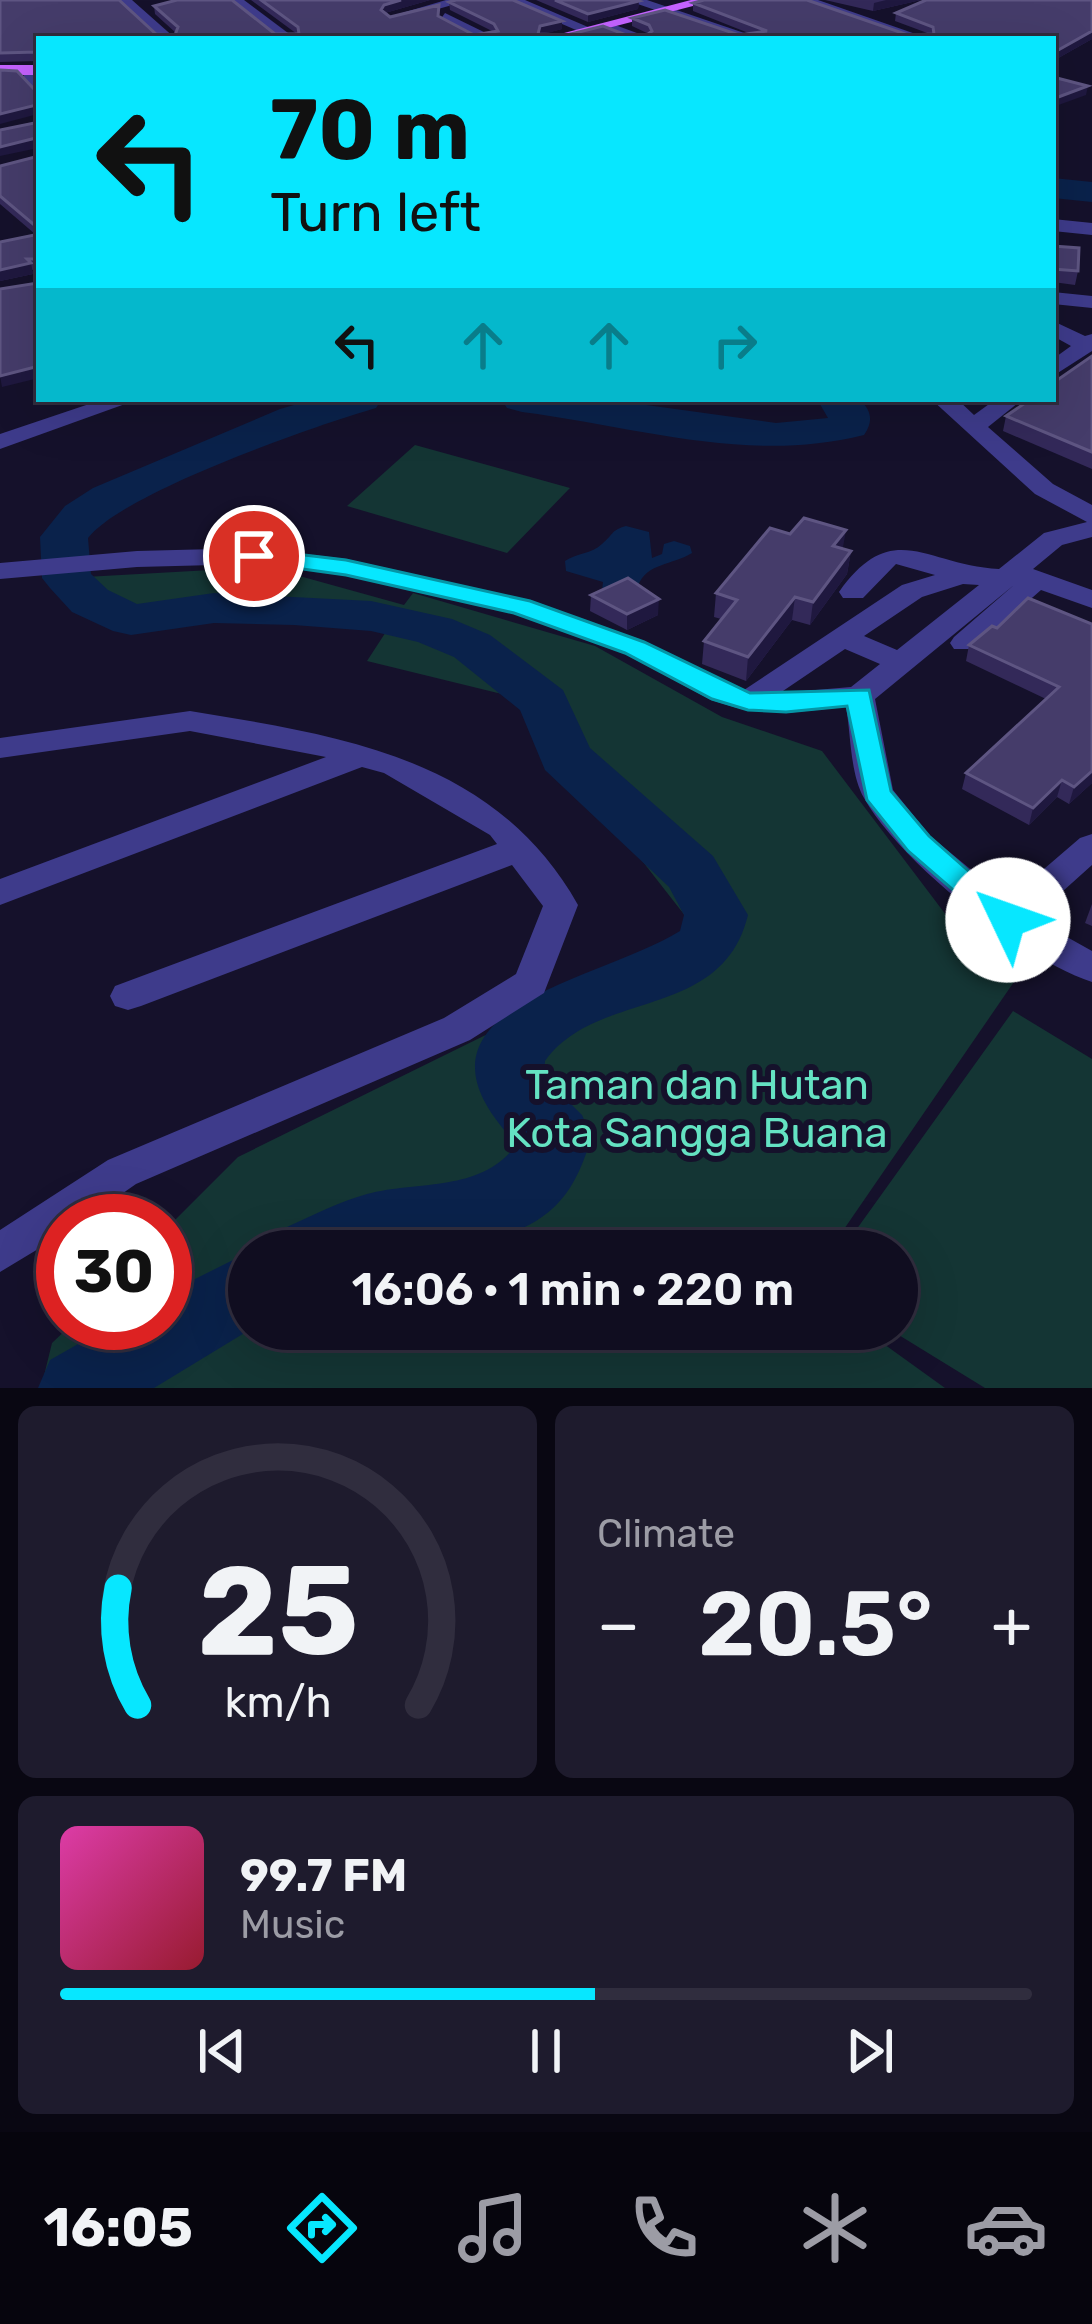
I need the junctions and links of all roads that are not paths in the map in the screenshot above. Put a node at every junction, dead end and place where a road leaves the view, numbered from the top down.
1 (235, 0) edge
2 (463, 0) edge
3 (513, 0) edge
4 (633, 0) edge
5 (709, 0) edge
6 (804, 0) edge
7 (137, 6) edge
8 (665, 11) junction
9 (889, 14) dead end
10 (393, 17) edge
11 (445, 17) edge
12 (867, 21) junction
13 (607, 26) junction
14 (589, 30) junction
15 (166, 36) edge
16 (285, 36) edge
17 (481, 36) edge
18 (565, 36) edge
19 (632, 36) edge
20 (745, 36) edge
21 (914, 36) edge
22 (0, 70) edge
23 (36, 70) edge
24 (1056, 225) edge
25 (1092, 229) edge
26 (1056, 298) edge
27 (1092, 302) edge
28 (1056, 328) edge
29 (1089, 343) edge
30 (1056, 367) edge
31 (117, 402) edge
32 (946, 402) edge
33 (1007, 402) edge
34 (974, 426) junction
35 (5, 434) edge
36 (1092, 515) edge
37 (1092, 529) edge
38 (1092, 545) edge
39 (1026, 570) junction
40 (0, 571) edge
41 (962, 577) junction
42 (1092, 600) edge
43 (839, 622) junction
44 (964, 643) edge
45 (901, 663) junction
46 (859, 696) junction
47 (748, 701) junction
48 (0, 748) edge
49 (359, 756) junction
50 (1092, 846) edge
51 (519, 849) junction
52 (0, 892) edge
53 (1008, 920) junction
54 (1092, 968) edge
55 (128, 995) dead end
56 (0, 1253) edge

1 - 16 street
2 - 10 street
3 - 14 street
4 - 8 street
5 - 8 main road
6 - 12 street
7 - 15 street
8 - 13 main road
8 - 20 street
9 - 12 street
11 - 17 street
12 - 21 street
13 - 14 main road
13 - 19 street
14 - 18 main road
22 - 23 main road
24 - 25 street
26 - 27 street
28 - 29 street
29 - 30 street
31 - 35 street
32 - 34 street
33 - 34 street
34 - 36 street
37 - 39 street
38 - 39 street
39 - 41 street
39 - 42 street
39 - 44 street
39 - 45 street
40 - 47 street
41 - 43 street
41 - 43 street
43 - 45 street
43 - 47 street
45 - 46 street
46 - 47 street
46 - 53 street
48 - 49 street
49 - 51 street
49 - 52 street
50 - 53 street
51 - 55 street
51 - 56 street
53 - 54 street

